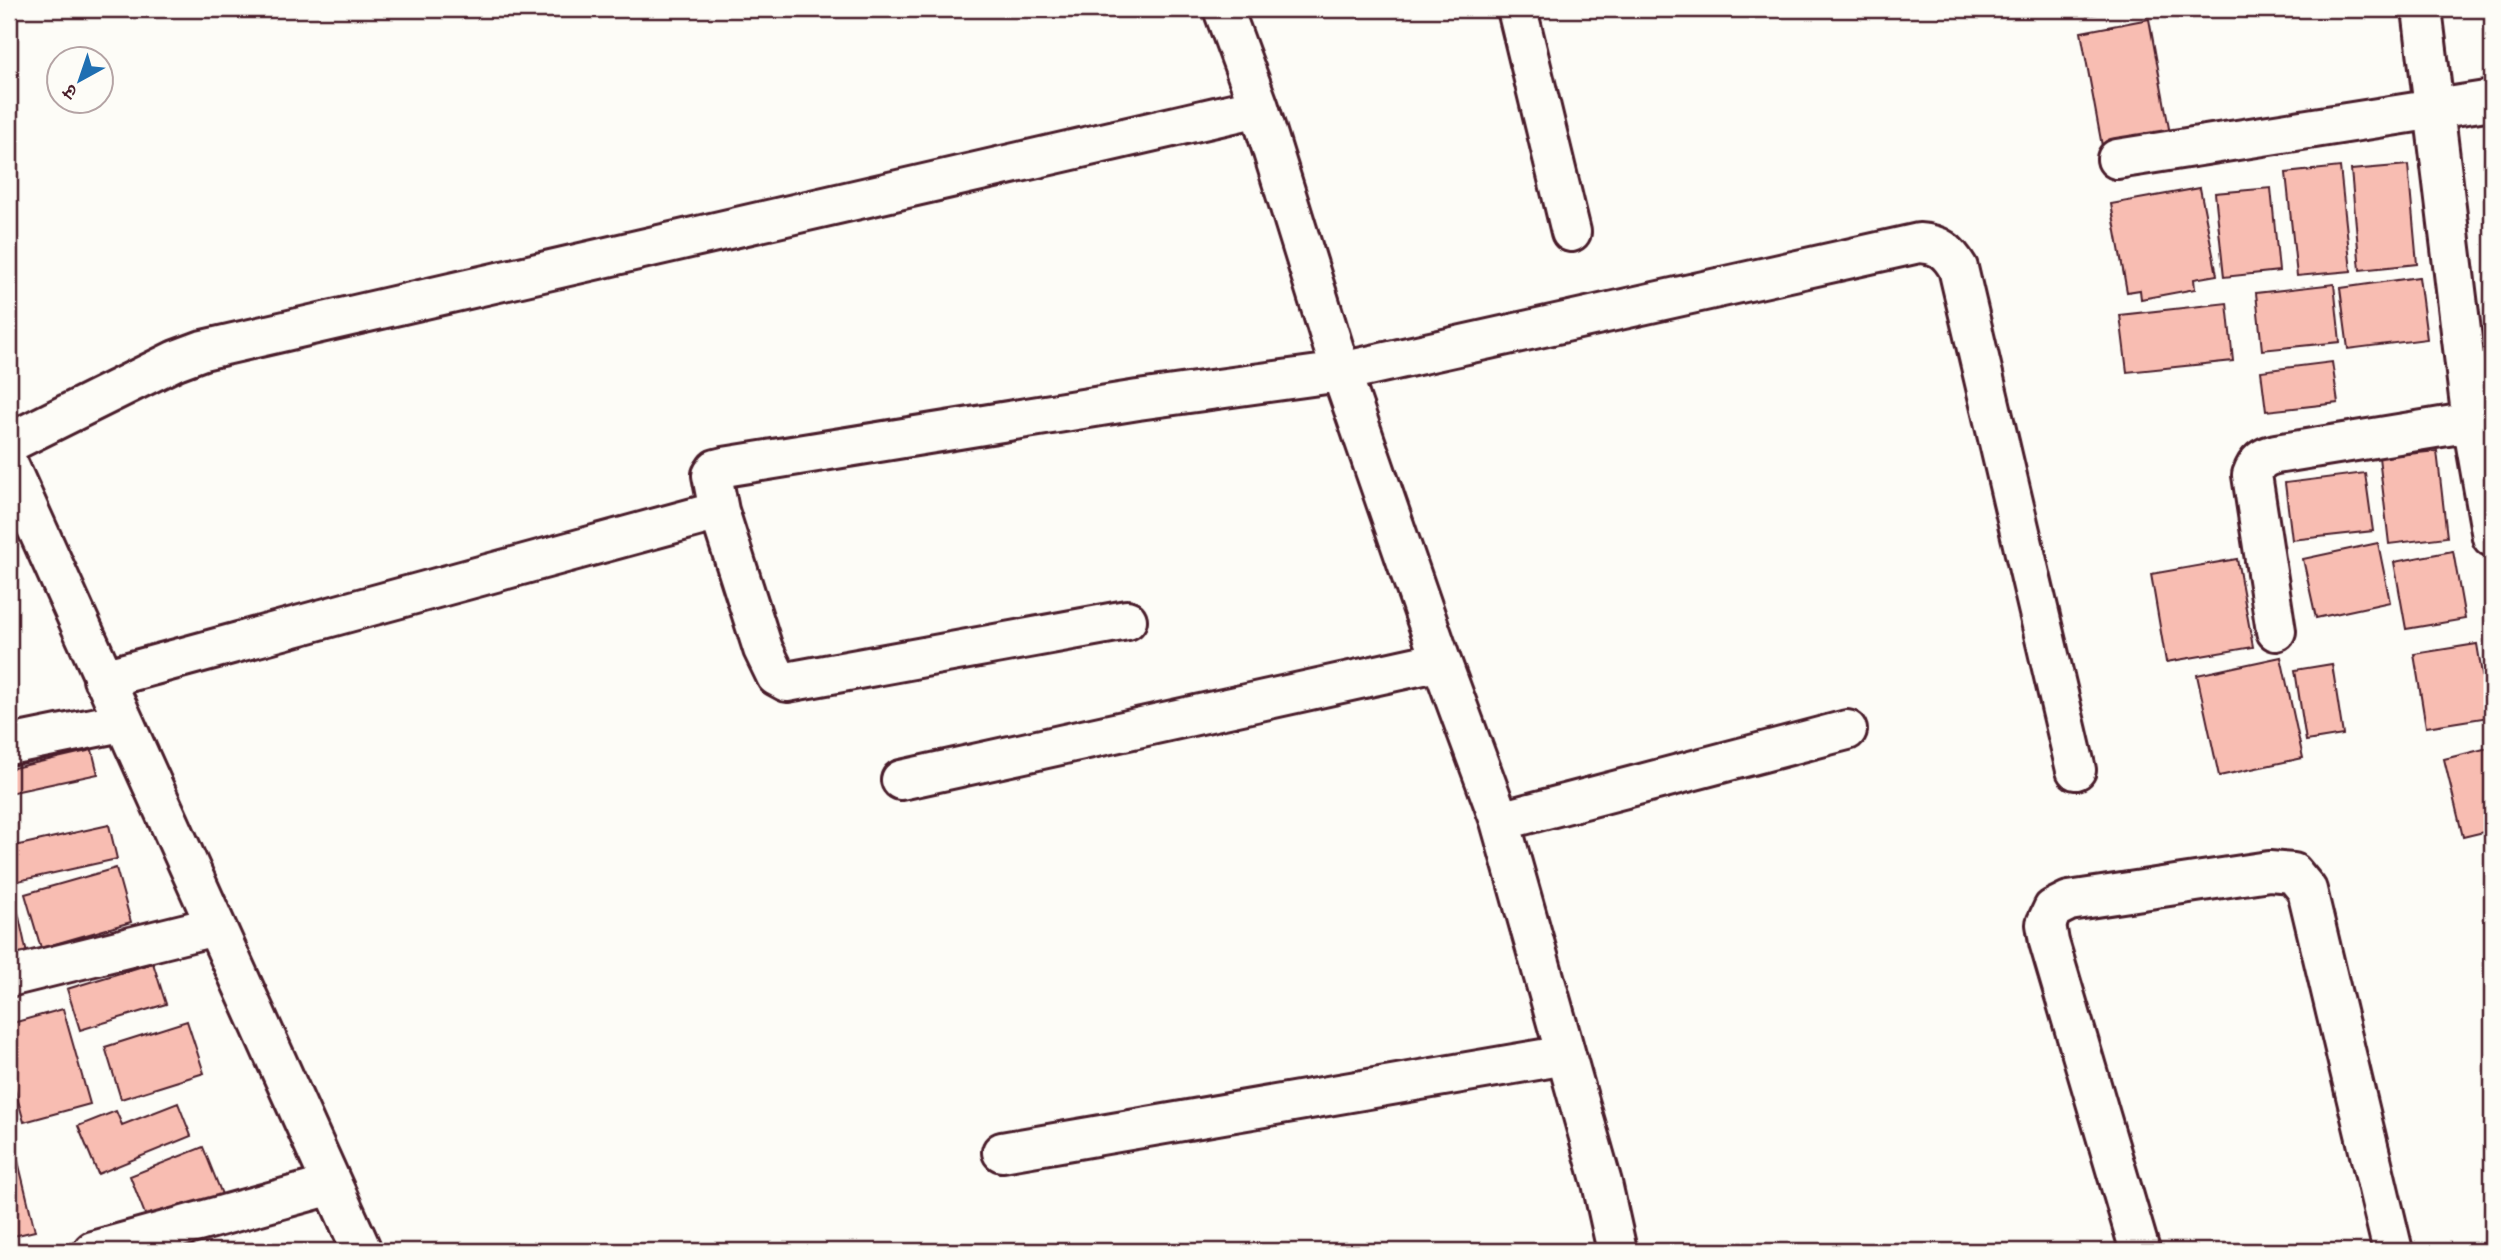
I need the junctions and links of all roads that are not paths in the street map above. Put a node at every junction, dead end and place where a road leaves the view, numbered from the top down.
1 (1517, 9) edge
2 (2422, 9) edge
3 (1235, 12) edge
4 (2492, 100) edge
5 (1259, 107) junction
6 (2434, 110) junction
7 (2116, 159) dead end
8 (1571, 232) dead end
9 (1341, 372) junction
10 (2472, 422) junction
11 (9, 443) edge
12 (9, 466) edge
13 (719, 511) junction
14 (2492, 537) edge
15 (1127, 620) dead end
16 (2276, 631) dead end
17 (1441, 661) junction
18 (103, 679) junction
19 (122, 722) junction
20 (1847, 730) dead end
21 (9, 745) edge
22 (2076, 770) dead end
23 (901, 780) dead end
24 (1500, 821) junction
25 (215, 926) junction
26 (9, 977) edge
27 (1566, 1055) junction
28 (1002, 1152) dead end
29 (332, 1185) junction
30 (93, 1251) edge
31 (362, 1251) edge
32 (1617, 1251) edge
33 (2140, 1251) edge
34 (2393, 1251) edge

1 - 8 street
2 - 6 street
3 - 5 street
4 - 6 street
5 - 9 street
5 - 11 street
6 - 7 street
6 - 10 street
9 - 13 street
9 - 17 street
9 - 22 street
10 - 14 street
10 - 16 street
12 - 18 street
13 - 15 street
13 - 18 street
17 - 23 street
17 - 24 street
18 - 19 street
19 - 21 street
19 - 25 street
20 - 24 street
24 - 27 street
25 - 26 street
25 - 29 street
27 - 28 street
27 - 32 street
29 - 30 street
29 - 31 street
33 - 34 street

